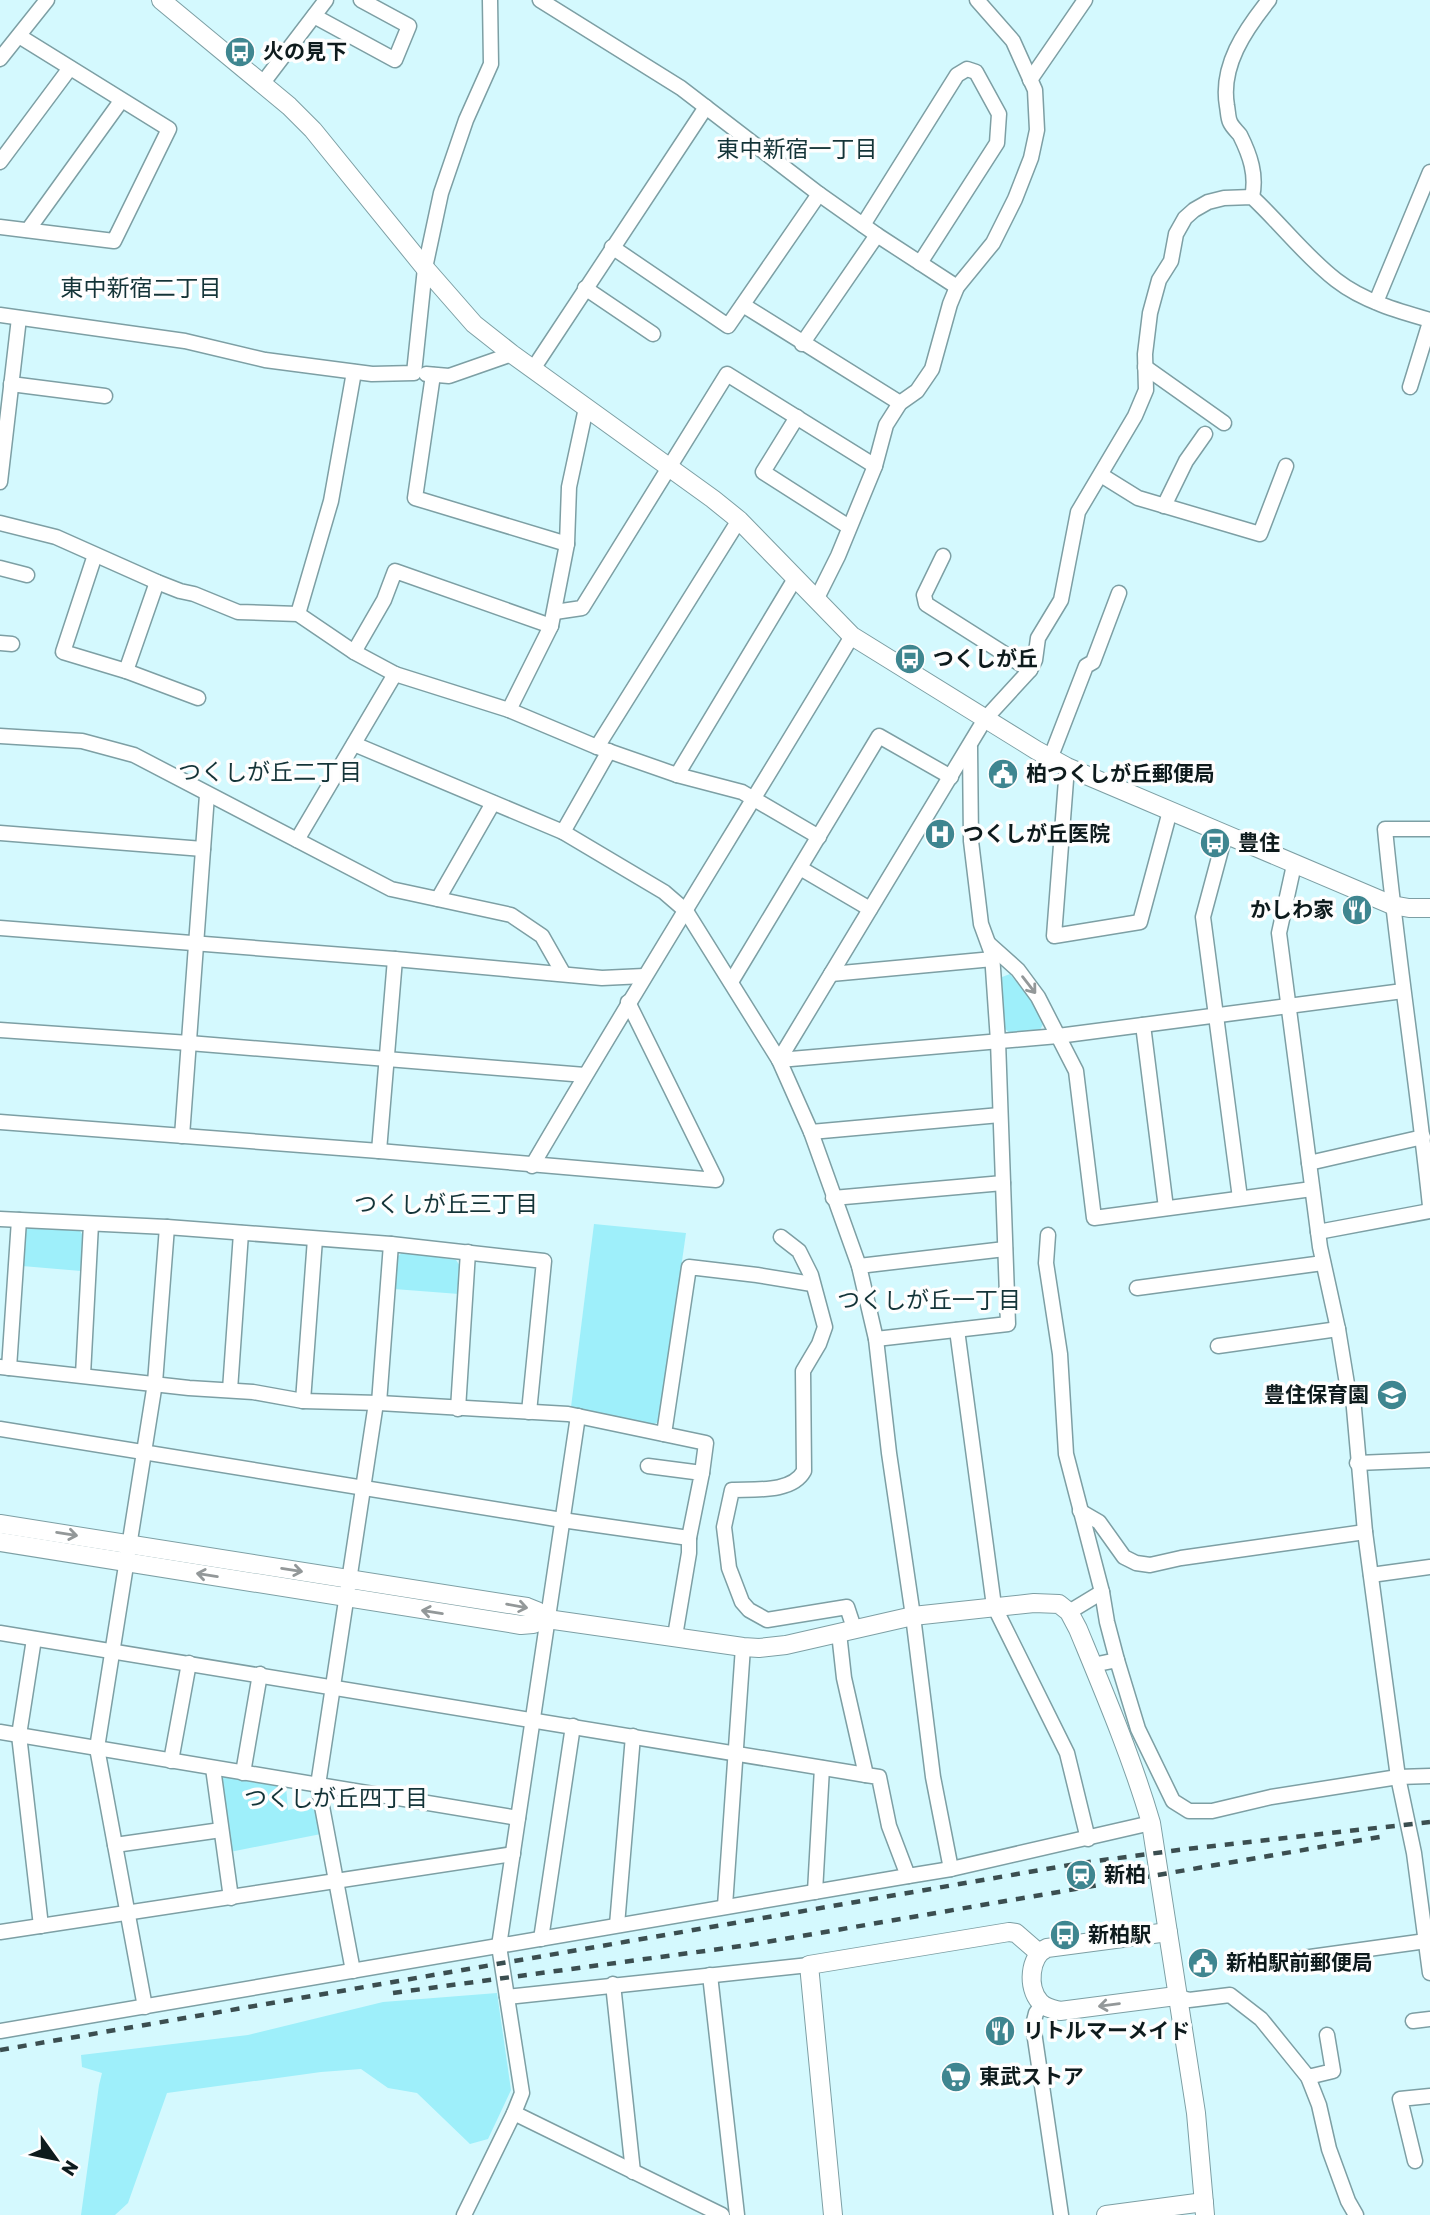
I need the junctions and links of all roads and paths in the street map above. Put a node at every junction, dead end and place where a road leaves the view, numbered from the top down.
1 (47, 0) edge
2 (161, 0) edge
3 (326, 0) edge
4 (361, 0) edge
5 (490, 0) edge
6 (540, 0) edge
7 (977, 0) edge
8 (1085, 0) edge
9 (1269, 0) edge
10 (314, 16) junction
11 (19, 36) junction
12 (0, 59) edge
13 (69, 68) junction
14 (1030, 79) junction
15 (262, 84) junction
16 (121, 101) junction
17 (706, 107) junction
18 (0, 162) edge
19 (1430, 172) edge
20 (819, 194) junction
21 (1252, 197) junction
22 (863, 225) junction
23 (0, 228) edge
24 (28, 230) junction
25 (877, 235) junction
26 (612, 247) junction
27 (920, 263) junction
28 (425, 268) junction
29 (957, 287) junction
30 (585, 288) junction
31 (1376, 302) junction
32 (743, 305) junction
33 (0, 315) edge
34 (19, 318) junction
35 (1430, 321) edge
36 (653, 334) dead end
37 (803, 344) junction
38 (512, 354) junction
39 (1146, 368) junction
40 (533, 369) junction
41 (354, 372) junction
42 (414, 373) junction
43 (433, 375) junction
44 (11, 384) junction
45 (1410, 387) dead end
46 (105, 396) dead end
47 (900, 403) junction
48 (586, 408) junction
49 (797, 417) junction
50 (1224, 424) dead end
51 (1205, 434) dead end
52 (668, 466) junction
53 (875, 466) junction
54 (1286, 466) dead end
55 (1101, 475) junction
56 (0, 482) edge
57 (1164, 506) junction
58 (739, 520) junction
59 (0, 523) edge
60 (849, 527) junction
61 (566, 544) junction
62 (95, 555) junction
63 (943, 556) dead end
64 (0, 568) edge
65 (27, 575) dead end
66 (796, 577) junction
67 (157, 582) junction
68 (1119, 593) dead end
69 (817, 598) junction
70 (298, 614) junction
71 (553, 619) junction
72 (852, 636) junction
73 (354, 652) junction
74 (1030, 670) junction
75 (126, 671) junction
76 (395, 674) junction
77 (198, 698) dead end
78 (509, 710) junction
79 (985, 719) junction
80 (0, 736) edge
81 (354, 744) junction
82 (970, 746) junction
83 (603, 749) junction
84 (1050, 758) junction
85 (1067, 767) junction
86 (677, 775) junction
87 (951, 777) junction
88 (207, 795) junction
89 (754, 799) junction
90 (493, 803) junction
91 (1170, 811) junction
92 (1430, 829) edge
93 (563, 832) junction
94 (0, 833) edge
95 (1225, 835) junction
96 (819, 837) junction
97 (297, 840) junction
98 (203, 849) junction
99 (1294, 865) junction
100 (800, 868) junction
101 (438, 899) junction
102 (1392, 905) junction
103 (1430, 908) edge
104 (870, 909) junction
105 (686, 911) junction
106 (0, 928) edge
107 (988, 943) junction
108 (197, 944) junction
109 (395, 959) junction
110 (993, 959) junction
111 (563, 973) junction
112 (831, 974) junction
113 (644, 976) junction
114 (731, 982) junction
115 (1403, 991) junction
116 (628, 1002) junction
117 (1290, 1006) junction
118 (1216, 1016) junction
119 (1143, 1025) junction
120 (0, 1030) edge
121 (1058, 1036) junction
122 (998, 1041) junction
123 (189, 1043) junction
124 (387, 1059) junction
125 (779, 1060) junction
126 (585, 1075) junction
127 (1000, 1115) junction
128 (0, 1122) edge
129 (811, 1132) junction
130 (182, 1136) junction
131 (1423, 1138) junction
132 (379, 1151) junction
133 (1309, 1163) junction
134 (532, 1166) junction
135 (1003, 1183) junction
136 (1312, 1189) junction
137 (833, 1198) junction
138 (1240, 1198) junction
139 (1430, 1206) edge
140 (1166, 1208) junction
141 (1430, 1211) edge
142 (0, 1219) edge
143 (19, 1220) junction
144 (91, 1224) junction
145 (167, 1227) junction
146 (1318, 1232) junction
147 (242, 1233) junction
148 (1048, 1235) dead end
149 (781, 1237) dead end
150 (315, 1239) junction
151 (391, 1244) junction
152 (1005, 1249) junction
153 (468, 1252) junction
154 (1323, 1263) junction
155 (859, 1266) junction
156 (812, 1284) junction
157 (1137, 1288) dead end
158 (1338, 1329) junction
159 (957, 1330) junction
160 (876, 1339) junction
161 (1218, 1346) dead end
162 (5, 1368) edge
163 (83, 1375) junction
164 (155, 1383) junction
165 (230, 1390) junction
166 (303, 1401) junction
167 (378, 1403) junction
168 (458, 1409) junction
169 (529, 1412) junction
170 (578, 1416) junction
171 (0, 1429) edge
172 (664, 1434) junction
173 (145, 1452) junction
174 (1430, 1460) edge
175 (1357, 1463) junction
176 (648, 1466) dead end
177 (702, 1473) junction
178 (363, 1487) junction
179 (1080, 1511) junction
180 (562, 1520) junction
181 (0, 1524) edge
182 (1365, 1532) junction
183 (689, 1538) junction
184 (0, 1542) edge
185 (130, 1544) junction
186 (127, 1563) junction
187 (1430, 1567) edge
188 (1371, 1576) junction
189 (349, 1580) junction
190 (1102, 1592) junction
191 (346, 1598) junction
192 (994, 1606) junction
193 (1069, 1612) junction
194 (913, 1616) junction
195 (547, 1619) junction
196 (847, 1630) junction
197 (0, 1633) edge
198 (675, 1636) junction
199 (34, 1639) junction
200 (743, 1647) junction
201 (113, 1651) junction
202 (1117, 1660) junction
203 (189, 1662) junction
204 (1093, 1665) junction
205 (260, 1674) junction
206 (333, 1687) junction
207 (533, 1719) junction
208 (573, 1726) junction
209 (0, 1732) edge
210 (19, 1735) junction
211 (633, 1736) junction
212 (97, 1748) junction
213 (736, 1754) junction
214 (171, 1761) junction
215 (213, 1768) junction
216 (822, 1768) junction
217 (243, 1773) junction
218 (866, 1775) junction
219 (1430, 1776) edge
220 (1398, 1777) junction
221 (318, 1785) junction
222 (518, 1818) junction
223 (1151, 1823) junction
224 (221, 1830) junction
225 (1088, 1839) junction
226 (115, 1845) junction
227 (513, 1854) junction
228 (951, 1869) junction
229 (908, 1876) junction
230 (336, 1882) junction
231 (815, 1892) junction
232 (1425, 1892) edge
233 (230, 1898) junction
234 (725, 1906) junction
235 (128, 1913) junction
236 (617, 1925) junction
237 (41, 1926) junction
238 (0, 1932) edge
239 (1168, 1932) junction
240 (541, 1939) junction
241 (499, 1946) junction
242 (1428, 1947) edge
243 (1039, 1953) junction
244 (1303, 1958) dead end
245 (809, 1965) junction
246 (353, 1971) junction
247 (1430, 1973) edge
248 (710, 1975) junction
249 (613, 1984) junction
250 (1177, 1996) junction
251 (507, 1997) junction
252 (1042, 2005) junction
253 (145, 2007) junction
254 (1430, 2019) edge
255 (1413, 2021) dead end
256 (0, 2031) edge
257 (1326, 2035) dead end
258 (1308, 2077) junction
259 (1430, 2096) edge
260 (514, 2113) junction
261 (1415, 2161) dead end
262 (633, 2172) junction
263 (1204, 2208) edge
264 (464, 2215) edge
265 (722, 2215) edge
266 (737, 2215) edge
267 (833, 2215) edge
268 (1061, 2215) edge
269 (1107, 2215) edge
270 (1356, 2215) edge

1 - 11 street
2 - 15 street
3 - 10 street
4 - 10 street
5 - 28 street
6 - 17 street
7 - 14 street
8 - 14 street
9 - 21 street
10 - 15 street
11 - 12 street
11 - 13 street
13 - 16 street
13 - 18 street
14 - 29 street
15 - 28 street
16 - 24 street
16 - 24 street
17 - 20 street
17 - 26 street
19 - 31 street
20 - 22 street
20 - 32 street
21 - 31 street
21 - 39 street
22 - 25 street
22 - 27 street
23 - 24 street
25 - 27 street
25 - 37 street
26 - 30 street
26 - 32 street
27 - 29 street
28 - 38 street
28 - 42 street
29 - 47 street
30 - 36 street
30 - 40 street
31 - 35 street
32 - 37 street
33 - 34 street
34 - 41 street
34 - 44 street
35 - 45 street
37 - 47 street
38 - 40 street
38 - 43 street
39 - 50 street
39 - 55 street
40 - 48 street
41 - 42 street
41 - 70 street
42 - 43 street
43 - 61 street
44 - 46 street
44 - 56 street
47 - 53 street
48 - 52 street
48 - 61 street
49 - 52 street
49 - 53 street
49 - 60 street
51 - 57 street
52 - 58 street
52 - 71 street
53 - 60 street
54 - 57 street
55 - 57 street
55 - 74 street
58 - 66 street
58 - 83 street
59 - 62 street
60 - 69 street
61 - 71 street
62 - 67 street
62 - 75 street
63 - 74 street
64 - 65 street
66 - 69 street
66 - 86 street
67 - 70 street
67 - 75 street
68 - 84 street
69 - 72 street
70 - 73 street
71 - 73 street
71 - 78 street
72 - 79 street
72 - 89 street
73 - 76 street
74 - 79 street
75 - 77 street
76 - 78 street
76 - 81 street
78 - 83 street
79 - 82 street
79 - 84 street
80 - 88 street
81 - 90 street
81 - 97 street
82 - 87 street
82 - 107 street
83 - 86 street
83 - 93 street
84 - 85 street
85 - 91 street
85 - 91 street
86 - 89 street
87 - 96 street
87 - 104 street
88 - 97 street
88 - 98 street
89 - 96 street
89 - 105 street
90 - 93 street
90 - 101 street
91 - 95 street
92 - 102 street
93 - 105 street
94 - 98 street
95 - 99 street
95 - 118 street
96 - 100 street
97 - 101 street
98 - 108 street
99 - 102 street
99 - 117 street
100 - 104 street
100 - 114 street
101 - 111 street
102 - 103 street
102 - 115 street
104 - 112 street
105 - 113 street
105 - 114 street
106 - 108 street
107 - 110 street
107 -> 121 street
108 - 109 street
108 - 123 street
109 - 111 street
109 - 124 street
110 - 112 street
110 - 122 street
111 - 113 street
112 - 125 street
113 - 116 street
114 - 125 street
115 - 117 street
115 - 131 street
116 - 126 street
116 - 134 street
117 - 118 street
117 - 133 street
118 - 119 street
118 - 138 street
119 - 121 street
119 - 140 street
120 - 123 street
121 - 122 street
121 - 140 street
122 - 125 street
122 - 127 street
123 - 124 street
123 - 130 street
124 - 126 street
124 - 132 street
125 - 129 street
126 - 134 street
127 - 129 street
127 - 135 street
128 - 130 street
129 - 137 street
130 - 132 street
131 - 133 street
131 - 139 street
132 - 134 street
133 - 136 street
135 - 137 street
135 - 152 street
136 - 138 street
136 - 146 street
137 - 155 street
138 - 140 street
141 - 146 street
142 - 143 street
143 - 144 street
143 - 162 street
144 - 145 street
144 - 163 street
145 - 147 street
145 - 164 street
146 - 154 street
147 - 150 street
147 - 165 street
148 - 179 street
149 - 156 street
150 - 151 street
150 - 166 street
151 - 153 street
151 - 167 street
152 - 155 street
152 - 159 street
153 - 168 street
153 - 169 street
154 - 157 street
154 - 158 street
155 - 160 street
156 - 172 street
156 - 196 street
158 - 161 street
158 - 175 street
159 - 160 street
159 - 192 street
160 - 194 street
162 - 163 street
163 - 164 street
164 - 165 street
164 - 173 street
165 - 166 street
166 - 167 street
167 - 168 street
167 - 178 street
168 - 169 street
169 - 170 street
170 - 172 street
170 - 180 street
171 - 173 street
172 - 177 street
173 - 178 street
173 - 185 street
174 - 175 street
175 - 182 street
176 - 177 street
177 - 183 street
178 - 180 street
178 - 189 street
179 - 182 street
179 - 190 street
180 - 183 street
180 - 195 street
181 -> 185 street
182 - 188 street
183 - 198 street
184 - 186 street
185 - 186 street
185 -> 189 street
191 -> 186 street
186 - 201 street
187 - 188 street
188 - 220 street
189 - 191 street
189 -> 195 street
190 - 193 street
190 - 202 street
195 -> 191 street
191 - 206 street
192 - 193 street
192 - 194 street
192 - 225 street
193 - 204 street
194 - 196 street
194 - 228 street
195 - 198 street
195 - 207 street
196 - 200 street
196 - 218 street
197 - 199 street
198 - 200 street
199 - 201 street
199 - 210 street
200 - 213 street
201 - 203 street
201 - 212 street
202 - 204 street
202 - 220 street
203 - 205 street
203 - 214 street
204 - 223 street
205 - 206 street
205 - 217 street
206 - 207 street
206 - 221 street
207 - 208 street
207 - 222 street
208 - 211 street
208 - 240 street
209 - 210 street
210 - 212 street
210 - 237 street
211 - 213 street
211 - 236 street
212 - 214 street
212 - 226 street
213 - 216 street
213 - 234 street
214 - 215 street
215 - 217 street
215 - 224 street
216 - 218 street
216 - 231 street
217 - 221 street
218 - 229 street
219 - 220 street
220 - 232 street
221 - 222 street
221 - 230 street
222 - 227 street
223 - 225 street
223 - 239 street
224 - 226 street
224 - 233 street
225 - 228 street
226 - 235 street
227 - 230 street
227 - 241 street
228 - 229 street
229 - 231 street
230 - 233 street
230 - 246 street
231 - 234 street
232 - 242 street
233 - 235 street
234 - 236 street
235 - 237 street
235 - 253 street
236 - 240 street
237 - 238 street
239 - 243 street
239 - 250 street
240 - 241 street
241 - 246 street
241 - 251 street
242 - 244 street
242 - 247 street
243 - 245 street
243 - 252 street
245 - 248 street
245 - 267 street
246 - 253 street
248 - 249 street
248 - 266 street
249 - 251 street
249 - 262 street
250 -> 252 street
250 - 258 street
250 - 263 street
251 - 260 street
252 - 268 street
253 - 256 street
254 - 255 street
257 - 258 street
258 - 270 street
259 - 261 street
260 - 262 street
260 - 264 street
262 - 265 street
263 - 269 street

